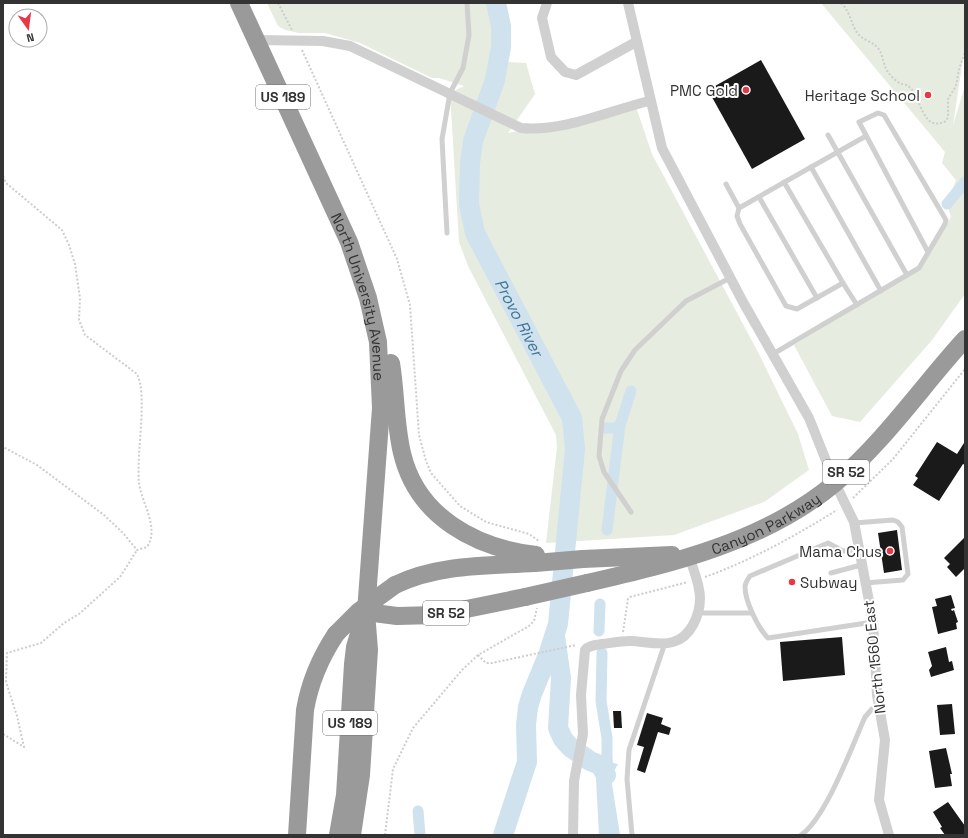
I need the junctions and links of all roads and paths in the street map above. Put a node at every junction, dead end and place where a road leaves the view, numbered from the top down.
1 (239, 3) edge
2 (278, 3) edge
3 (468, 3) edge
4 (546, 3) edge
5 (628, 3) edge
6 (841, 3) edge
7 (256, 40) junction
8 (297, 40) junction
9 (636, 42) junction
10 (965, 52) edge
11 (450, 93) junction
12 (649, 101) junction
13 (828, 135) dead end
14 (866, 136) junction
15 (838, 152) junction
16 (811, 167) junction
17 (3, 176) edge
18 (784, 182) junction
19 (726, 184) dead end
20 (759, 197) junction
21 (739, 208) junction
22 (447, 233) dead end
23 (928, 252) junction
24 (906, 275) junction
25 (730, 278) junction
26 (843, 283) junction
27 (881, 290) junction
28 (816, 298) junction
29 (857, 305) junction
30 (374, 320) junction
31 (965, 339) edge
32 (773, 354) junction
33 (965, 369) edge
34 (419, 435) dead end
35 (3, 447) edge
36 (835, 483) junction
37 (861, 490) dead end
38 (631, 512) dead end
39 (826, 517) dead end
40 (854, 523) junction
41 (137, 550) junction
42 (858, 550) junction
43 (689, 556) junction
44 (535, 559) junction
45 (861, 564) junction
46 (831, 573) dead end
47 (696, 580) junction
48 (865, 583) junction
49 (366, 612) junction
50 (697, 613) junction
51 (752, 613) junction
52 (873, 622) junction
53 (621, 635) dead end
54 (665, 643) junction
55 (582, 644) dead end
56 (879, 708) junction
57 (3, 734) edge
58 (297, 835) edge
59 (338, 835) edge
60 (352, 835) edge
61 (385, 835) edge
62 (573, 835) edge
63 (632, 835) edge
64 (801, 835) edge
65 (889, 835) edge

1 - 7 highway, North University Avenue / US 189
2 - 8 path
3 - 11 lane
4 - 9 street
5 - 9 street, North 1560 East
6 - 10 path
7 - 8 street
7 - 30 highway, North University Avenue / US 189
8 - 11 street
8 - 34 path
9 - 12 street, North 1560 East
11 - 12 street
11 - 22 lane
12 - 25 street, North 1560 East
13 - 15 lane
14 - 15 lane
14 - 23 lane
14 - 23 lane
15 - 16 lane
15 - 24 lane
16 - 18 lane
16 - 27 lane
17 - 41 path
18 - 20 lane
18 - 26 lane
19 - 21 lane
20 - 21 lane
20 - 28 lane
21 - 28 lane
23 - 24 lane
24 - 27 lane
25 - 32 street, North 1560 East
25 - 38 lane
26 - 28 lane
26 - 29 lane
27 - 29 lane
29 - 32 lane
30 - 44 highway
30 - 49 highway, North University Avenue / US 189
31 - 36 highway, Canyon Parkway / SR 52
32 - 36 street, North 1560 East
33 - 37 path
35 - 41 path
36 - 40 street, North 1560 East
36 - 43 highway, Canyon Parkway / SR 52
39 - 47 path
40 - 42 street, North 1560 East
40 - 48 lane
41 - 57 path
42 - 45 street, North 1560 East
42 - 51 lane
43 - 44 highway, Canyon Parkway / SR 52, bridge
43 - 47 street
43 - 49 highway, Canyon Parkway / SR 52, bridge
44 - 58 highway, bridge
45 - 46 lane
45 - 48 street, North 1560 East
47 - 50 street
47 - 53 path
48 - 52 street, North 1560 East
49 - 59 highway, US 189
49 - 60 highway, US 189
50 - 51 lane
50 - 54 street
51 - 52 lane
52 - 56 street, North 1560 East
54 - 62 street
54 - 63 lane
55 - 61 path
56 - 64 lane
56 - 65 street, North 1560 East

